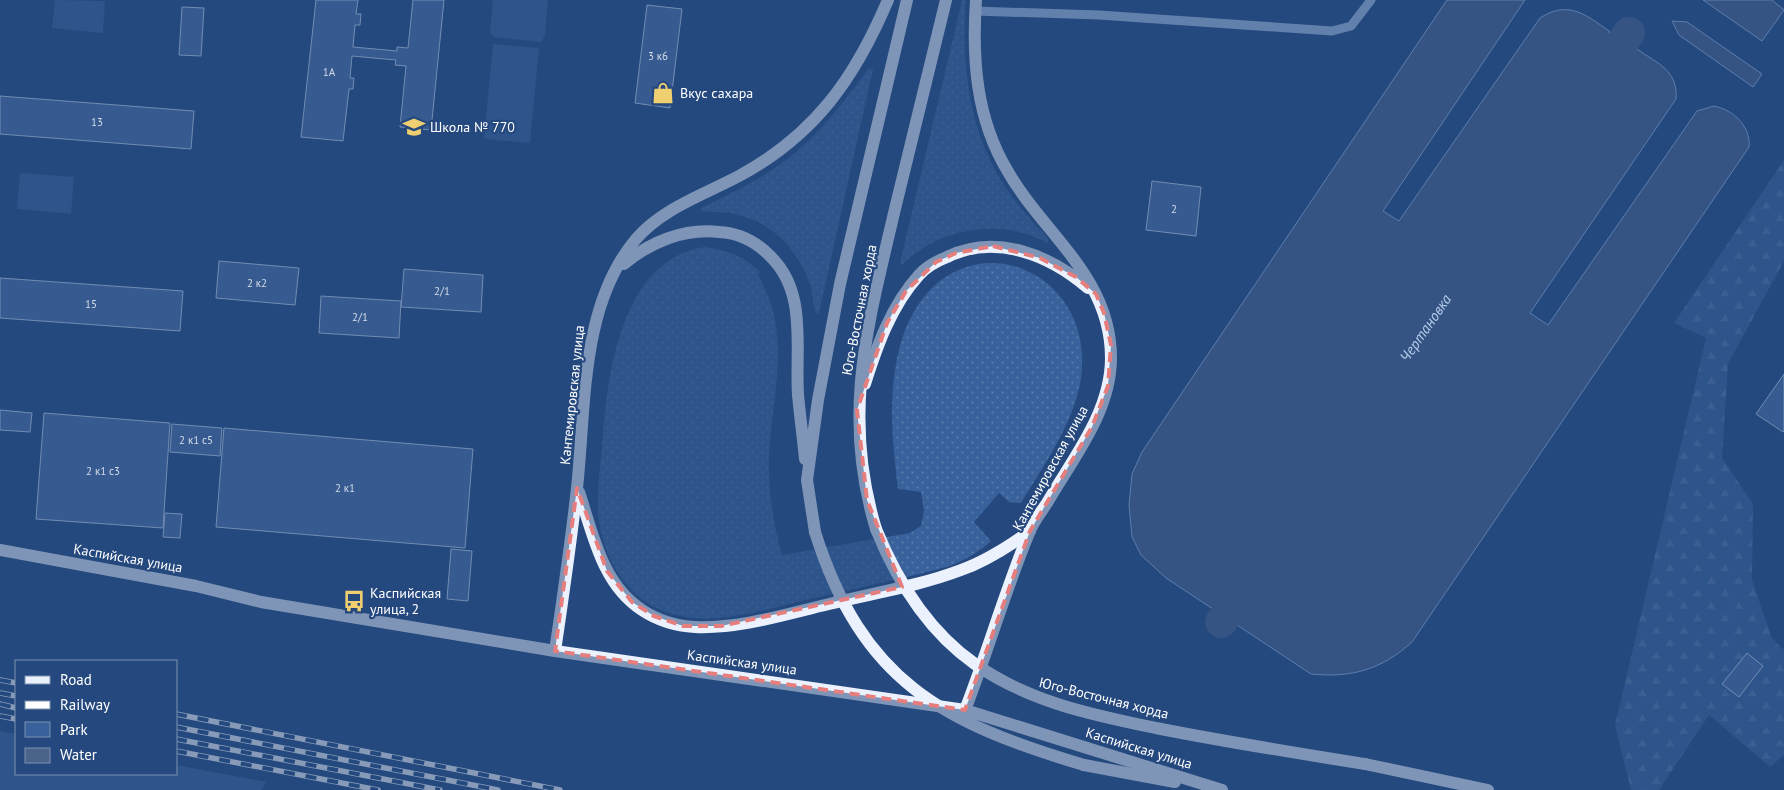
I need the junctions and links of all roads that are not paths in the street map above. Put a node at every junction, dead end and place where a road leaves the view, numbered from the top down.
1 (888, 0) edge
2 (906, 0) edge
3 (946, 0) edge
4 (1371, 0) edge
5 (976, 6) edge
6 (617, 271) junction
7 (1096, 294) junction
8 (858, 410) junction
9 (807, 480) junction
10 (577, 488) junction
11 (1030, 531) junction
12 (0, 550) edge
13 (0, 558) edge
14 (249, 599) junction
15 (555, 651) junction
16 (965, 710) junction
17 (1221, 790) edge
18 (1488, 790) edge

1 - 6 main road, Кантемировская улица
2 - 9 main road, Юго-Восточная хорда
3 - 8 main road, Юго-Восточная хорда
4 - 5 street
5 - 7 main road, Кантемировская улица
6 - 9 main road
6 - 10 main road, Кантемировская улица
7 - 8 main road
7 - 11 main road, Кантемировская улица
8 - 18 main road, Юго-Восточная хорда, bridge
9 - 17 main road, Юго-Восточная хорда, bridge
10 - 11 main road
10 - 15 main road, Кантемировская улица
11 - 16 main road, Кантемировская улица
12 - 14 main road, Каспийская улица
13 - 14 main road, Каспийская улица
14 - 15 main road, Каспийская улица
15 - 16 main road, Каспийская улица
16 - 17 main road, Каспийская улица

